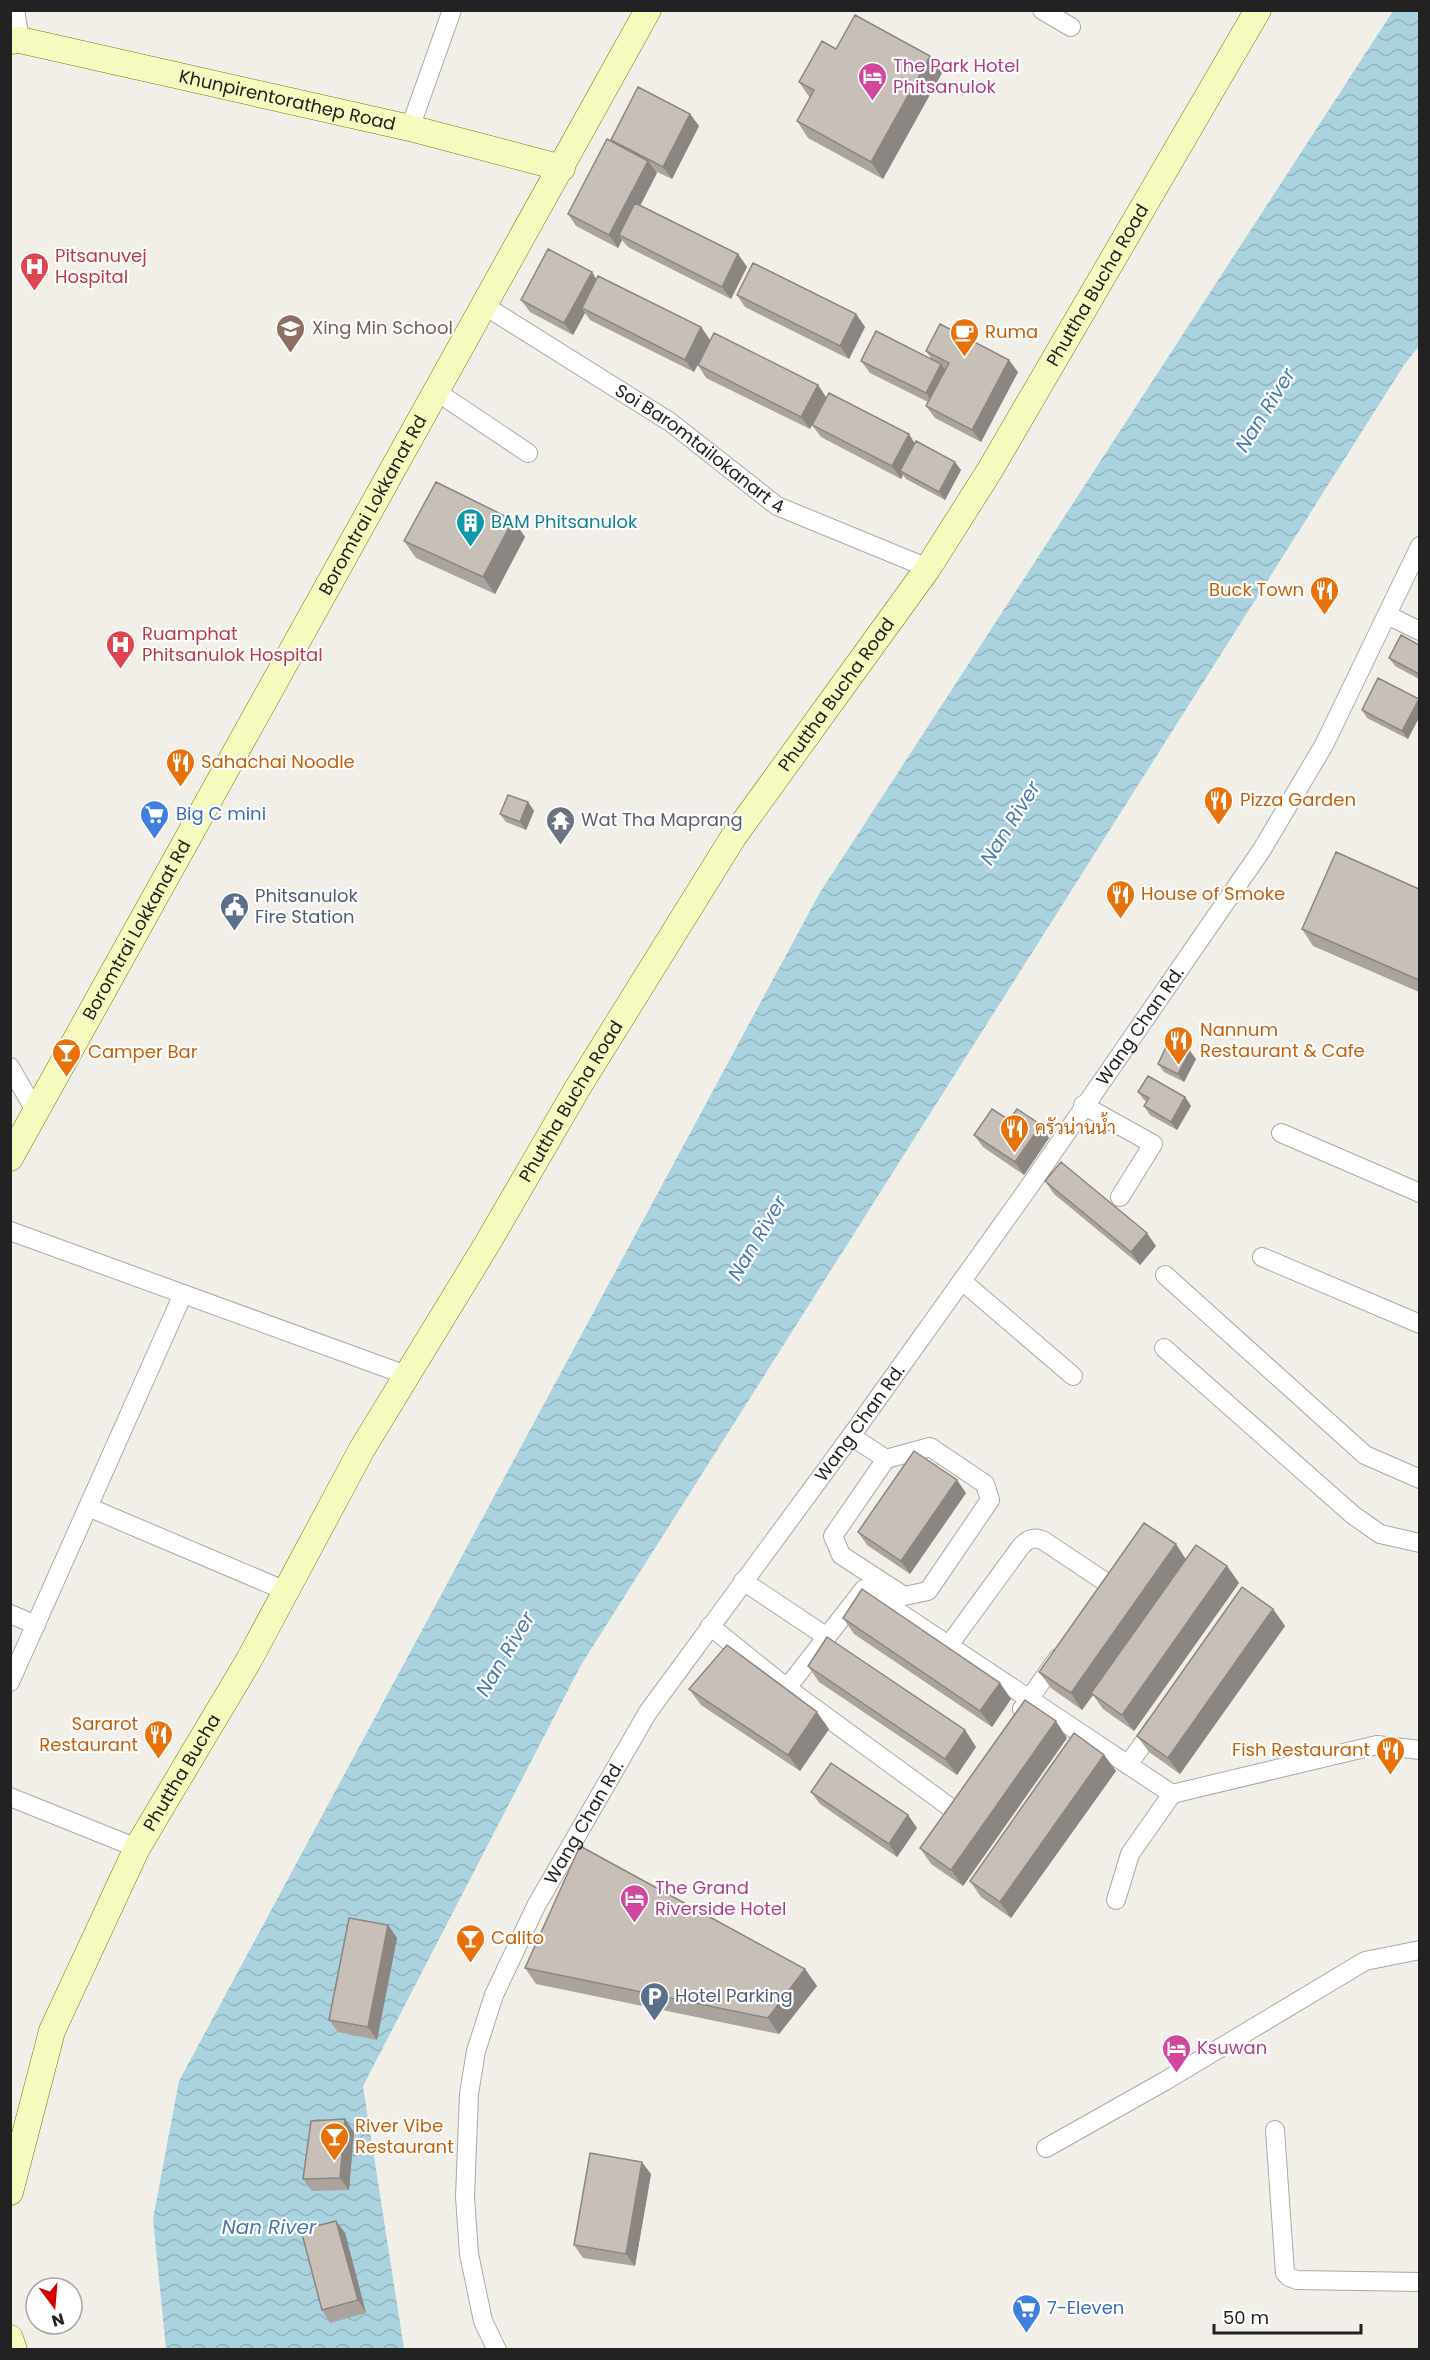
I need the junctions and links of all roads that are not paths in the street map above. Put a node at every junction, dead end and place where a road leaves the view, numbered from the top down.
1 (15, 10) edge
2 (452, 10) edge
3 (648, 10) edge
4 (1042, 10) edge
5 (1258, 10) edge
6 (1071, 27) dead end
7 (15, 41) edge
8 (410, 128) junction
9 (562, 168) junction
10 (485, 306) junction
11 (437, 392) junction
12 (528, 453) dead end
13 (1419, 546) edge
14 (927, 568) junction
15 (1387, 615) junction
16 (1419, 631) edge
17 (10, 1067) edge
18 (1083, 1105) junction
19 (36, 1112) junction
20 (1281, 1133) dead end
21 (12, 1153) edge
22 (1419, 1193) edge
23 (1120, 1197) dead end
24 (10, 1231) edge
25 (1262, 1257) dead end
26 (1165, 1275) dead end
27 (962, 1281) junction
28 (183, 1294) junction
29 (1419, 1324) edge
30 (1164, 1348) dead end
31 (406, 1375) junction
32 (1073, 1376) dead end
33 (851, 1436) junction
34 (886, 1459) junction
35 (1419, 1479) edge
36 (88, 1507) junction
37 (1419, 1543) edge
38 (1123, 1567) edge
39 (743, 1581) junction
40 (286, 1591) junction
41 (10, 1614) edge
42 (36, 1625) junction
43 (710, 1626) junction
44 (827, 1637) junction
45 (1069, 1642) edge
46 (949, 1645) junction
47 (10, 1682) edge
48 (787, 1688) junction
49 (1029, 1699) junction
50 (1169, 1707) edge
51 (1009, 1726) edge
52 (1419, 1750) edge
53 (1128, 1765) junction
54 (964, 1790) edge
55 (1172, 1794) junction
56 (10, 1797) edge
57 (951, 1808) junction
58 (939, 1826) edge
59 (137, 1848) junction
60 (1116, 1900) dead end
61 (1419, 1950) edge
62 (1275, 2130) dead end
63 (1046, 2148) dead end
64 (10, 2192) edge
65 (1419, 2282) edge
66 (10, 2338) edge
67 (14, 2349) edge
68 (497, 2349) edge

1 - 7 street
2 - 8 street
3 - 9 street, Boromtrai Lokkanat Rd
4 - 6 street
5 - 14 street, Phuttha Bucha Road
7 - 8 street, Khunpirentorathep Road
8 - 9 street, Khunpirentorathep Road
9 - 10 street, Boromtrai Lokkanat Rd
10 - 11 street, Boromtrai Lokkanat Rd
10 - 14 street, Soi Baromtailokanart 4
11 - 12 street
11 - 19 street, Boromtrai Lokkanat Rd
13 - 15 street, Wang Chan Rd.
14 - 31 street, Phuttha Bucha Road
15 - 16 street
15 - 18 street, Wang Chan Rd.
17 - 19 street
18 - 23 street
18 - 27 street, Wang Chan Rd.
19 - 21 street, Boromtrai Lokkanat Rd
20 - 22 street
24 - 28 street
25 - 29 street
26 - 35 street
27 - 32 street
27 - 33 street, Wang Chan Rd.
28 - 31 street
28 - 36 street
30 - 37 street
31 - 40 street, Phuttha Bucha
33 - 34 street
33 - 39 street, Wang Chan Rd.
34 - 34 street
36 - 40 street
36 - 42 street
38 - 46 street
39 - 43 street, Wang Chan Rd.
39 - 44 street
40 - 59 street, Phuttha Bucha
41 - 42 street
42 - 47 street
43 - 48 street
43 - 68 street, Wang Chan Rd.
44 - 46 street
44 - 48 street
45 - 49 street
46 - 49 street
48 - 57 street
49 - 51 street
49 - 53 street
50 - 53 street
52 - 55 street
53 - 55 street
54 - 57 street
55 - 60 street
56 - 59 street
57 - 58 street
59 - 64 street, Phuttha Bucha
61 - 63 street
62 - 65 street
66 - 67 street

